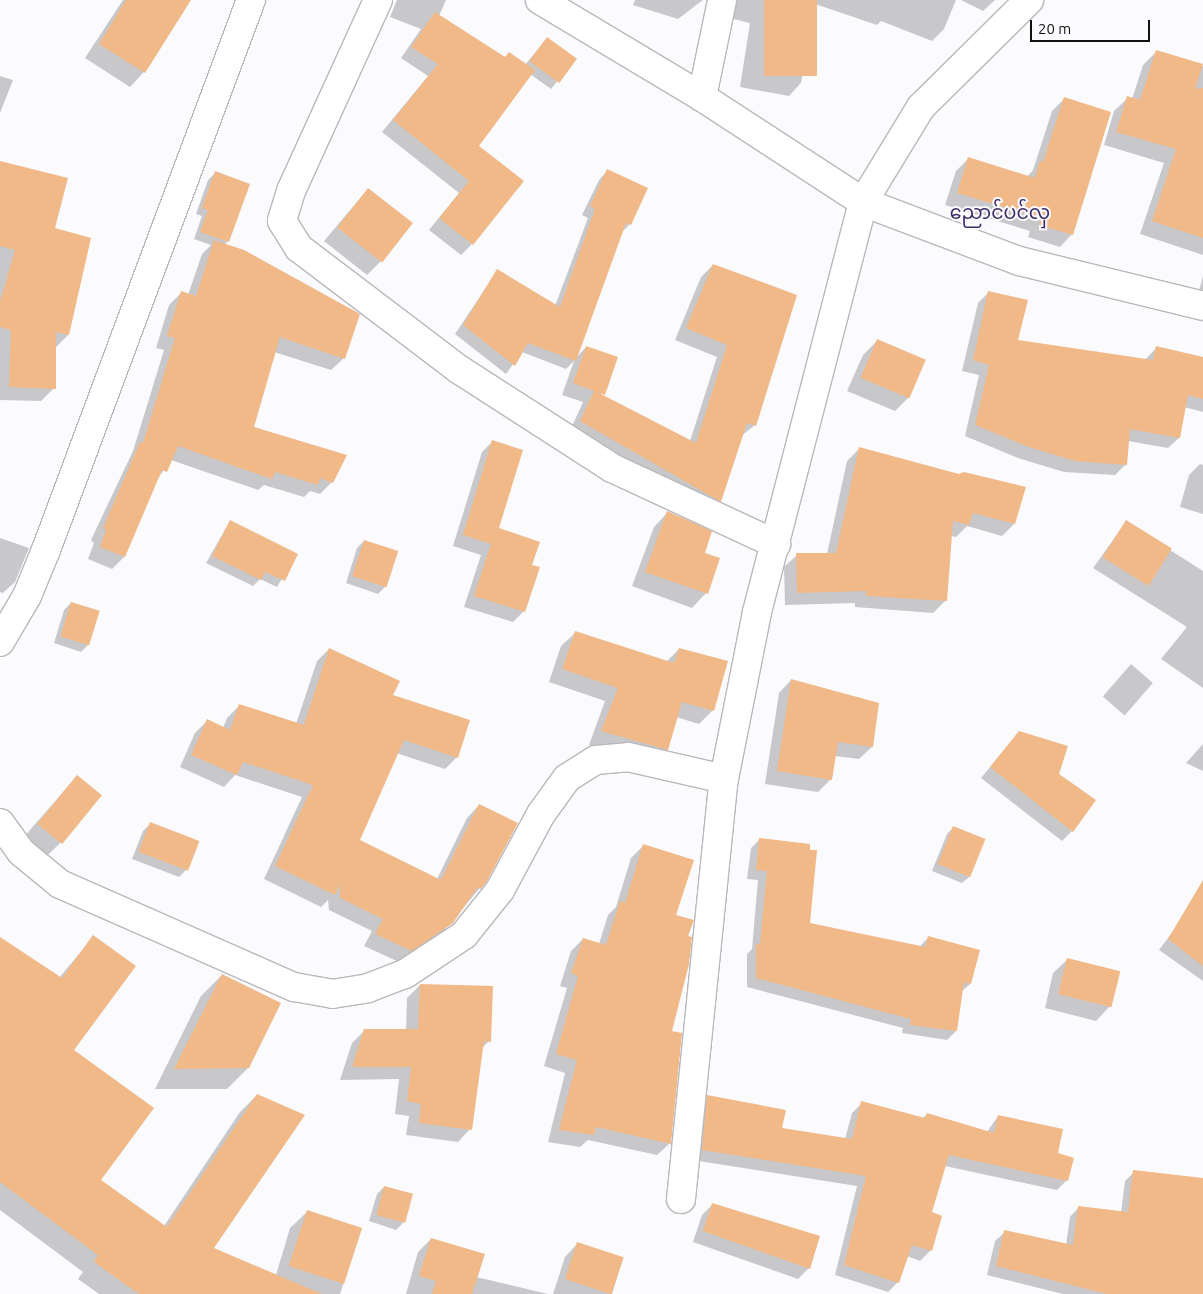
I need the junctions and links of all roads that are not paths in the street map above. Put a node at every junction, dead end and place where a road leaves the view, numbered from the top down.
1 (251, 0) edge
2 (378, 0) edge
3 (540, 0) edge
4 (722, 0) edge
5 (1029, 0) edge
6 (702, 97) junction
7 (863, 202) junction
8 (1203, 306) edge
9 (776, 544) junction
10 (0, 642) edge
11 (724, 779) junction
12 (0, 823) edge
13 (681, 1199) dead end

1 - 10 street
2 - 9 street
3 - 6 street
4 - 6 street
5 - 7 street
6 - 7 street
7 - 8 street
7 - 9 street
9 - 11 street
11 - 12 street
11 - 13 street

